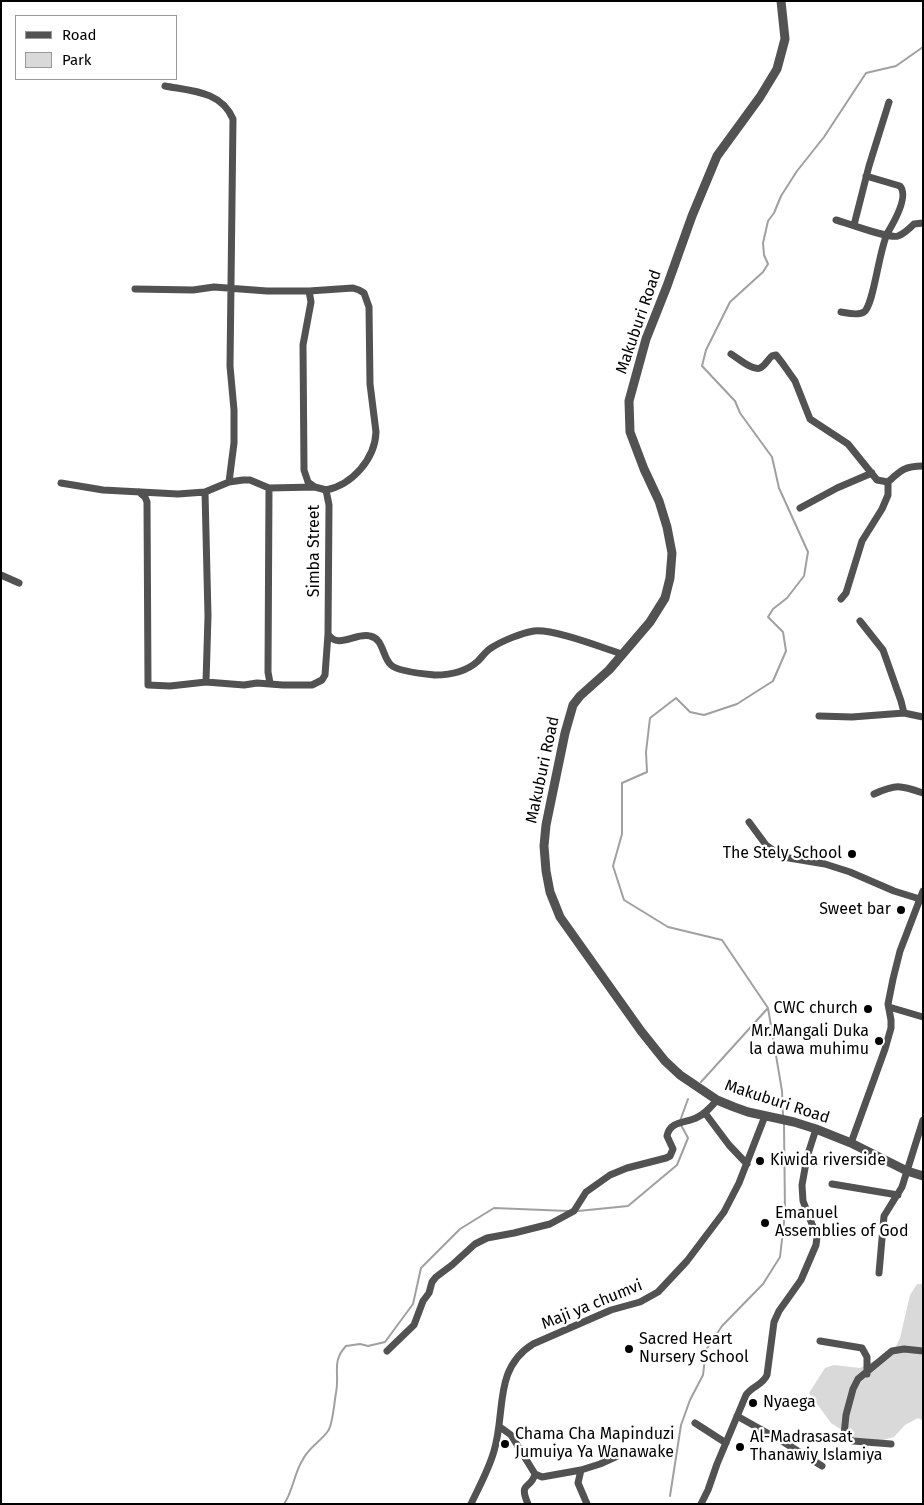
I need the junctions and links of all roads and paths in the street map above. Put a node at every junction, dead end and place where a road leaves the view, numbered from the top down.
1 (781, 1) edge
2 (165, 86) dead end
3 (889, 102) dead end
4 (866, 176) junction
5 (836, 220) dead end
6 (923, 223) edge
7 (854, 225) junction
8 (886, 236) junction
9 (231, 288) junction
10 (135, 289) dead end
11 (309, 291) junction
12 (841, 312) dead end
13 (731, 354) dead end
14 (923, 466) edge
15 (872, 473) junction
16 (229, 482) junction
17 (888, 482) junction
18 (61, 483) dead end
19 (315, 487) junction
20 (268, 488) junction
21 (326, 490) junction
22 (136, 491) junction
23 (205, 492) junction
24 (800, 508) dead end
25 (1, 574) edge
26 (19, 583) dead end
27 (842, 599) dead end
28 (860, 621) dead end
29 (328, 634) junction
30 (622, 654) junction
31 (206, 682) junction
32 (270, 683) junction
33 (904, 713) junction
34 (819, 716) dead end
35 (923, 717) edge
36 (923, 793) edge
37 (874, 794) dead end
38 (749, 822) dead end
39 (923, 891) edge
40 (922, 899) edge
41 (889, 1008) junction
42 (923, 1017) edge
43 (717, 1100) junction
44 (705, 1113) junction
45 (766, 1116) junction
46 (923, 1120) edge
47 (816, 1129) junction
48 (851, 1143) junction
49 (747, 1164) junction
50 (907, 1171) junction
51 (923, 1176) edge
52 (832, 1184) dead end
53 (898, 1195) junction
54 (879, 1273) dead end
55 (820, 1341) dead end
56 (387, 1351) dead end
57 (923, 1351) edge
58 (866, 1374) junction
59 (737, 1416) junction
60 (695, 1423) dead end
61 (500, 1427) junction
62 (726, 1443) junction
63 (891, 1444) dead end
64 (622, 1454) dead end
65 (822, 1466) dead end
66 (581, 1470) junction
67 (535, 1474) junction
68 (472, 1501) edge
69 (481, 1504) edge
70 (528, 1504) edge
71 (587, 1504) edge
72 (701, 1504) edge

1 - 30 street, Makuburi Road
2 - 9 street
3 - 4 street
4 - 7 street
4 - 8 street
5 - 7 street
6 - 8 street
7 - 8 street
8 - 12 street
9 - 10 street
9 - 11 street
9 - 16 street
11 - 19 street
11 - 21 street
13 - 15 street
14 - 17 street
15 - 17 street
15 - 24 street
16 - 20 street, Simba Street
16 - 23 street, Simba Street
17 - 27 street
18 - 22 street, Simba Street
19 - 20 street, Simba Street
19 - 21 street, Simba Street
20 - 32 street
21 - 29 street, Simba Street
22 - 23 street, Simba Street
22 - 31 street
23 - 31 street
25 - 26 street
28 - 33 street
29 - 30 street
29 - 32 street, Simba Street
30 - 43 street, Makuburi Road
31 - 32 street
33 - 34 street
33 - 35 street
36 - 37 street
38 - 40 street
39 - 40 street
40 - 41 street
41 - 42 street
41 - 48 street
43 - 44 street
43 - 45 street, Makuburi Road
44 - 49 street
44 - 56 street
45 - 47 street, Makuburi Road
45 - 49 street, Maji ya chumvi
46 - 50 street
47 - 48 street, Makuburi Road
47 - 59 street
48 - 50 street, Makuburi Road
49 - 61 street, Maji ya chumvi
50 - 51 street, Makuburi Road
50 - 53 street
52 - 53 street
53 - 54 street
55 - 58 street
57 - 58 street
58 - 63 street
59 - 62 street
59 - 65 street
60 - 62 street
61 - 67 street
61 - 68 street, Maji ya chumvi
62 - 72 street
64 - 66 street
66 - 67 street
66 - 71 street
67 - 70 street
68 - 69 street

